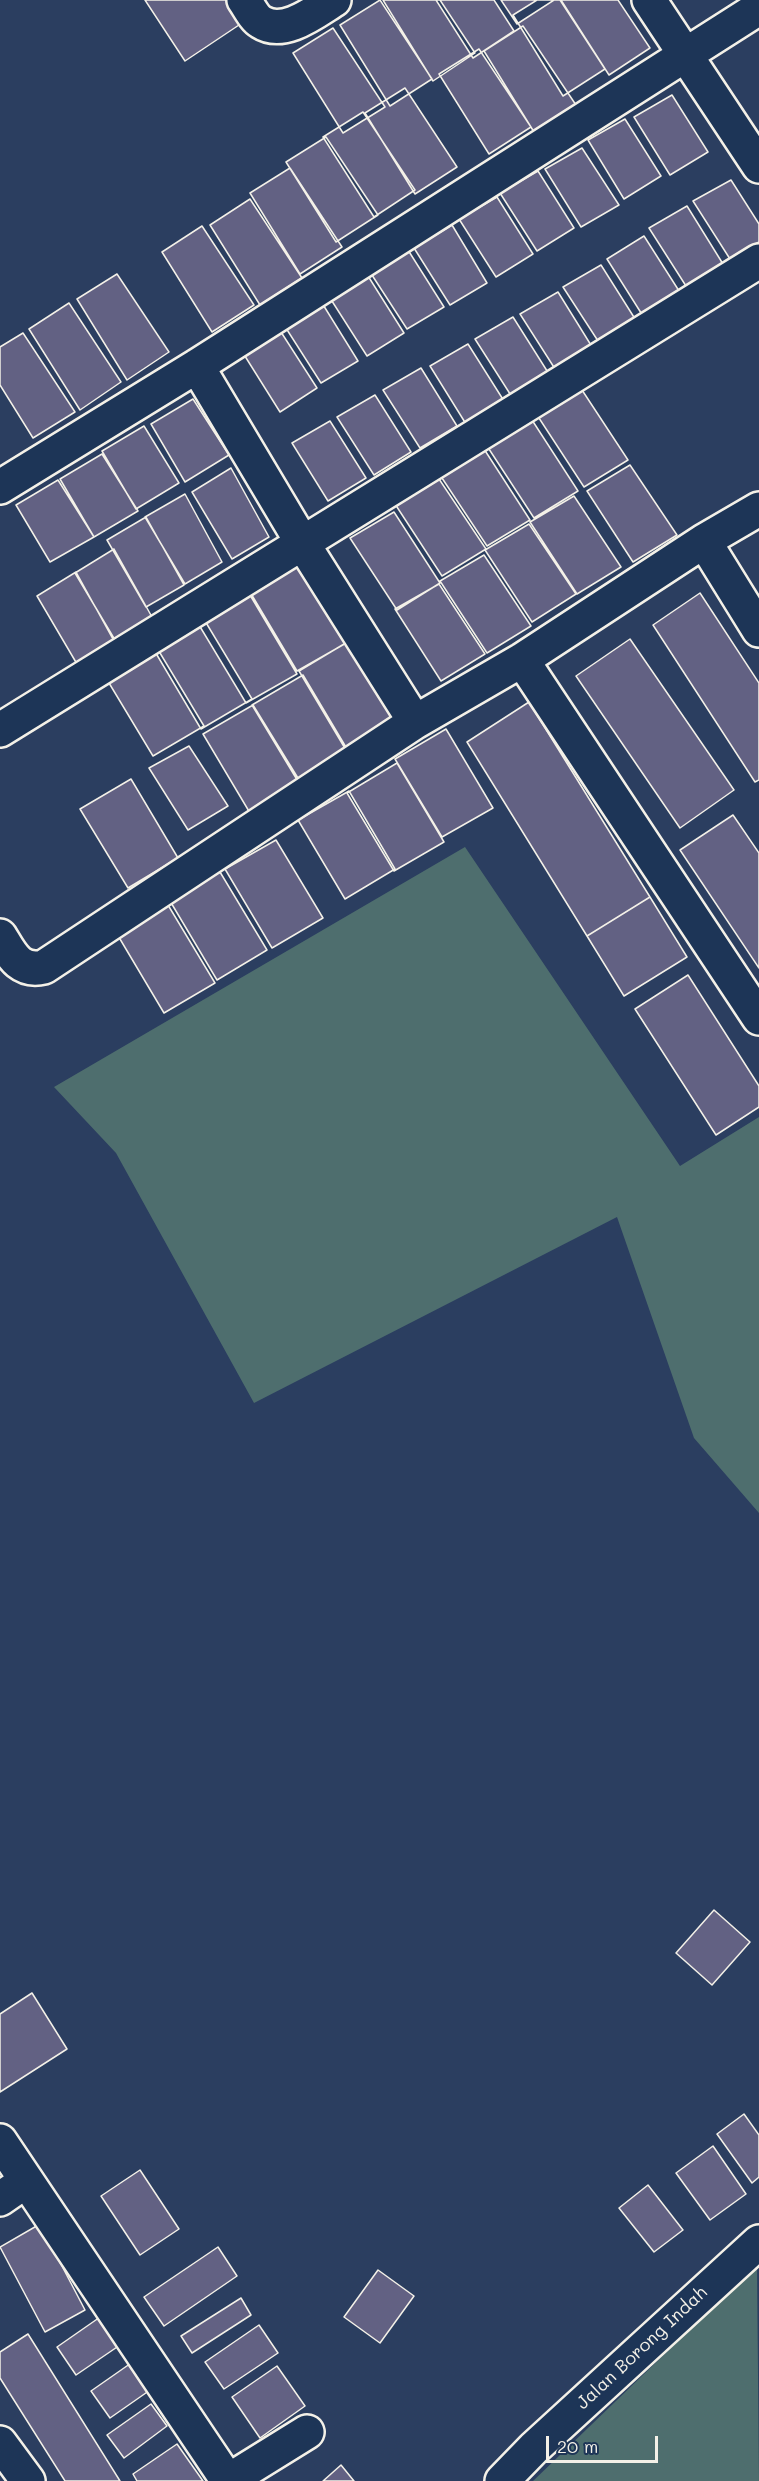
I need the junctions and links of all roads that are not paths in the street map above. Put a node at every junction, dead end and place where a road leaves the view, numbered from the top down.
1 (244, 0) edge
2 (334, 0) edge
3 (649, 0) edge
4 (759, 8) edge
5 (686, 54) junction
6 (759, 166) edge
7 (759, 261) edge
8 (197, 366) junction
9 (0, 487) edge
10 (759, 509) edge
11 (704, 541) junction
12 (303, 544) junction
13 (759, 630) edge
14 (522, 660) junction
15 (415, 722) junction
16 (0, 730) edge
17 (0, 936) edge
18 (759, 1018) edge
19 (0, 2141) edge
20 (26, 2181) junction
21 (0, 2199) edge
22 (759, 2242) edge
23 (307, 2432) dead end
24 (0, 2443) edge
25 (28, 2481) edge
26 (228, 2481) edge
27 (502, 2481) edge

1 - 2 street
3 - 5 street
4 - 5 street
5 - 6 street
5 - 8 street
7 - 12 street
8 - 9 street
8 - 12 street
10 - 11 street
11 - 13 street
11 - 14 street
12 - 15 street
12 - 16 street
14 - 15 street
14 - 18 street
15 - 17 street
19 - 20 street
20 - 21 street
20 - 26 street
22 - 27 street, Jalan Borong Indah
23 - 26 street
24 - 25 street

